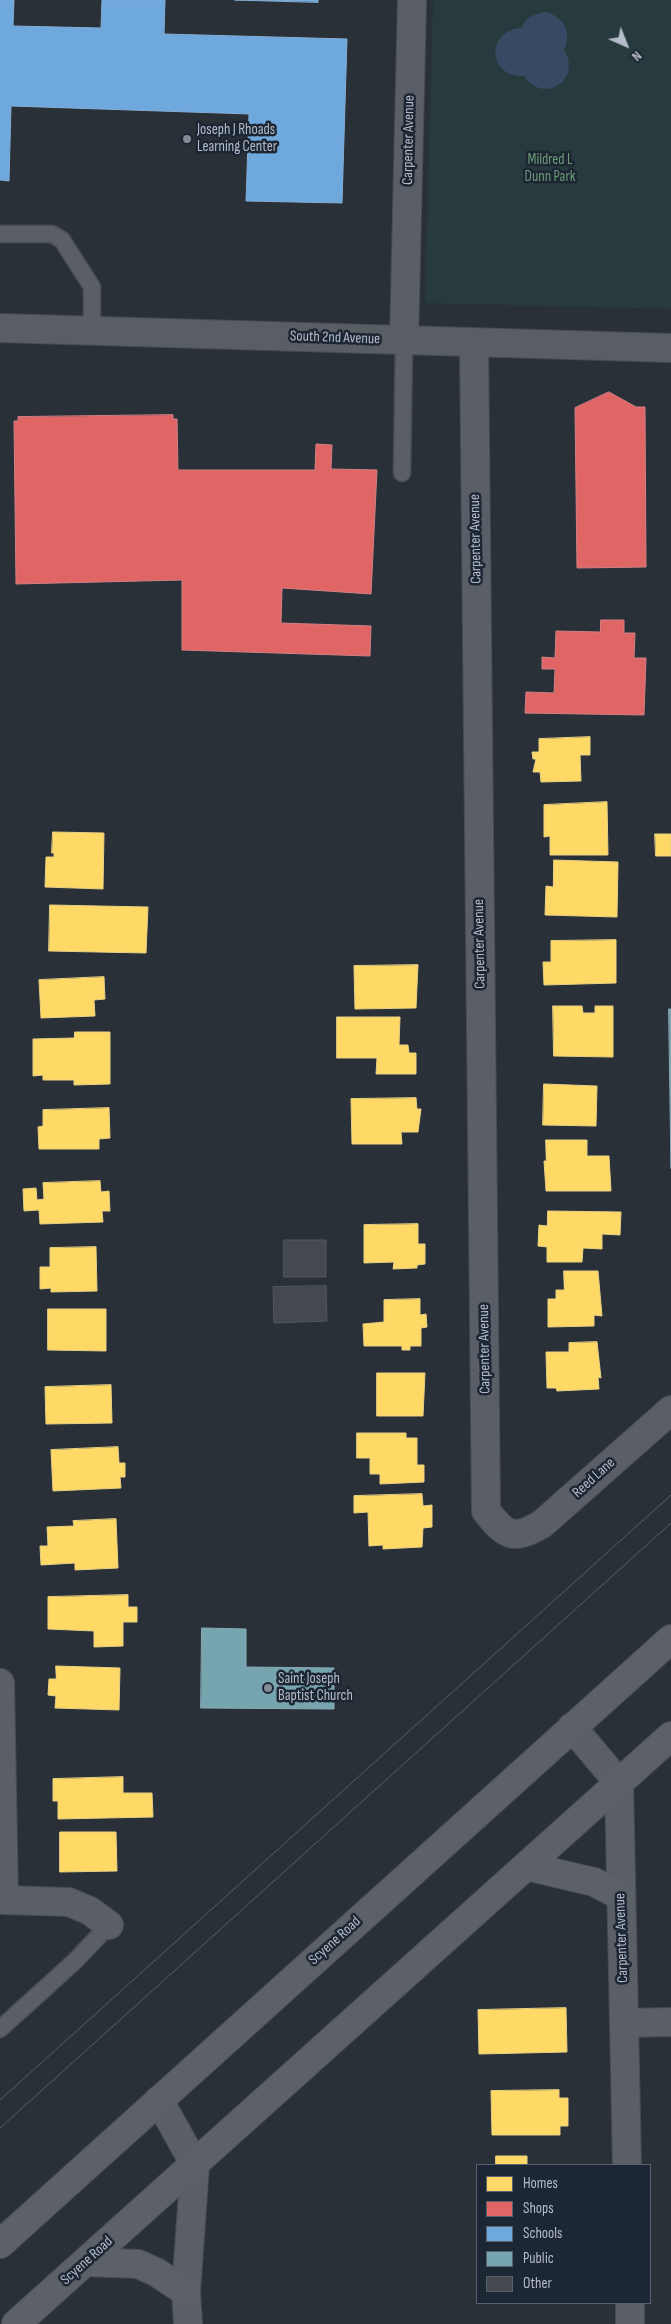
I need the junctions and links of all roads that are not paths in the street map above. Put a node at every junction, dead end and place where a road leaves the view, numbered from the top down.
1 (412, 0) edge
2 (0, 234) edge
3 (0, 328) edge
4 (92, 329) junction
5 (404, 341) junction
6 (474, 343) junction
7 (671, 348) edge
8 (402, 473) dead end
9 (671, 1410) edge
10 (511, 1535) joint
11 (671, 1639) edge
12 (0, 1683) edge
13 (572, 1727) junction
14 (671, 1736) edge
15 (619, 1782) junction
16 (526, 1866) junction
17 (621, 1896) junction
18 (2, 1900) edge
19 (109, 1924) joint
20 (671, 2022) edge
21 (625, 2023) junction
22 (0, 2029) edge
23 (159, 2100) junction
24 (627, 2164) edge
25 (195, 2165) junction
26 (0, 2244) edge
27 (86, 2262) junction
28 (186, 2292) junction
29 (630, 2304) edge
30 (16, 2324) edge
31 (188, 2324) edge
32 (630, 2324) edge

1 - 5 street, Carpenter Avenue
2 - 4 lane
3 - 4 main road, South 2nd Avenue
4 - 5 main road, South 2nd Avenue
5 - 6 main road, South 2nd Avenue
5 - 8 lane
6 - 7 main road, South 2nd Avenue
6 - 10 street, Carpenter Avenue
9 - 10 street, Reed Lane
11 - 13 main road, Scyene Road
12 - 18 street
13 - 15 street
13 - 23 main road, Scyene Road
14 - 15 main road, Scyene Road
15 - 16 main road, Scyene Road
15 - 17 street, Carpenter Avenue
16 - 17 main road
16 - 25 main road, Scyene Road
17 - 21 street, Carpenter Avenue
18 - 19 street
19 - 22 lane
20 - 21 street
21 - 24 street, Carpenter Avenue
23 - 25 street
23 - 26 main road, Scyene Road
25 - 27 main road, Scyene Road
25 - 28 street
27 - 28 main road
27 - 30 main road, Scyene Road
28 - 31 street
29 - 32 street

